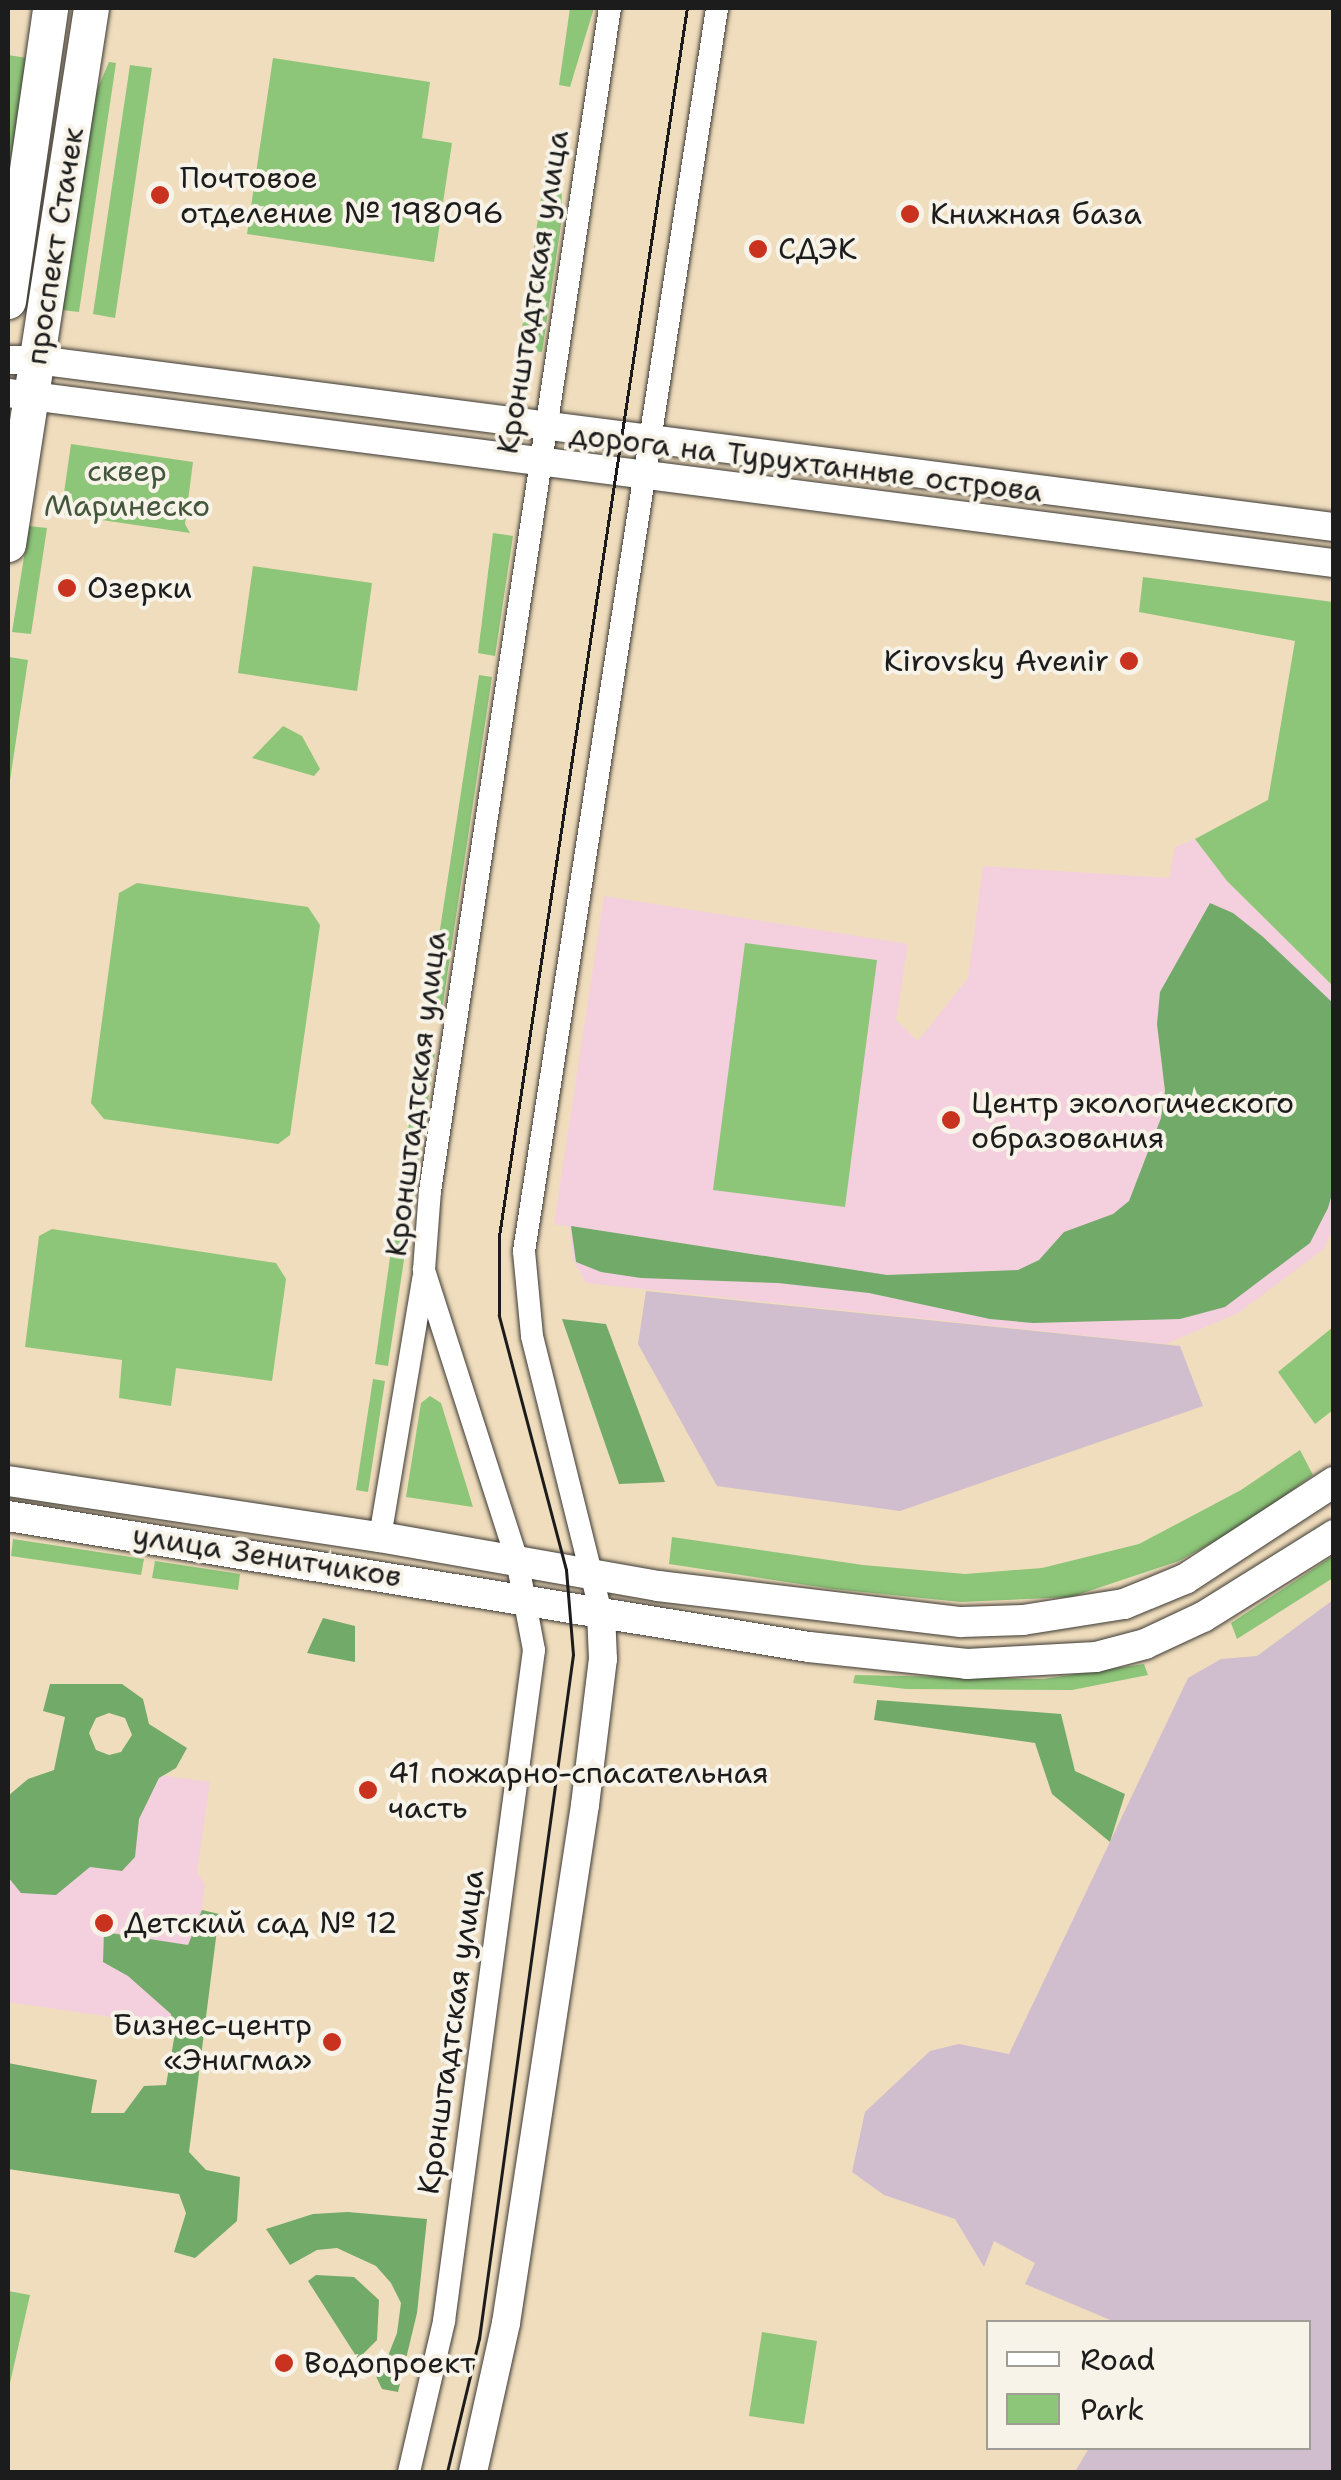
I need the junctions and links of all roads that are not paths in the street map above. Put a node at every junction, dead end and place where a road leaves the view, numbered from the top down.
1 (50, 8) edge
2 (91, 8) edge
3 (610, 8) edge
4 (717, 8) edge
5 (8, 301) edge
6 (22, 360) edge
7 (20, 395) edge
8 (544, 426) junction
9 (650, 439) junction
10 (539, 462) junction
11 (644, 475) junction
12 (1334, 527) edge
13 (8, 544) edge
14 (1334, 563) edge
15 (424, 1270) junction
16 (8, 1481) edge
17 (1334, 1482) edge
18 (8, 1516) edge
19 (1334, 1535) edge
20 (380, 1538) junction
21 (517, 1560) junction
22 (594, 1575) junction
23 (527, 1599) junction
24 (601, 1613) junction
25 (409, 2472) edge
26 (473, 2472) edge

1 - 5 main road, проспект Стачек
2 - 6 main road, проспект Стачек
3 - 8 street, Кронштадтская улица
4 - 9 street
6 - 7 main road, проспект Стачек
6 - 8 street, дорога на Турухтанные острова
7 - 10 street, дорога на Турухтанные острова
7 - 13 main road, проспект Стачек
8 - 9 street, дорога на Турухтанные острова
8 - 10 street, Кронштадтская улица
9 - 11 street
9 - 12 street, дорога на Турухтанные острова
10 - 11 street, дорога на Турухтанные острова
10 - 15 street, Кронштадтская улица
11 - 14 street, дорога на Турухтанные острова
11 - 22 street
15 - 20 street
15 - 21 street, Кронштадтская улица
16 - 20 main road, улица Зенитчиков
17 - 22 main road, улица Зенитчиков
18 - 23 main road, улица Зенитчиков
19 - 24 main road, улица Зенитчиков
20 - 21 main road, улица Зенитчиков
21 - 22 main road, улица Зенитчиков
21 - 23 street, Кронштадтская улица
22 - 24 street
23 - 24 main road, улица Зенитчиков
23 - 25 street, Кронштадтская улица
24 - 26 street

